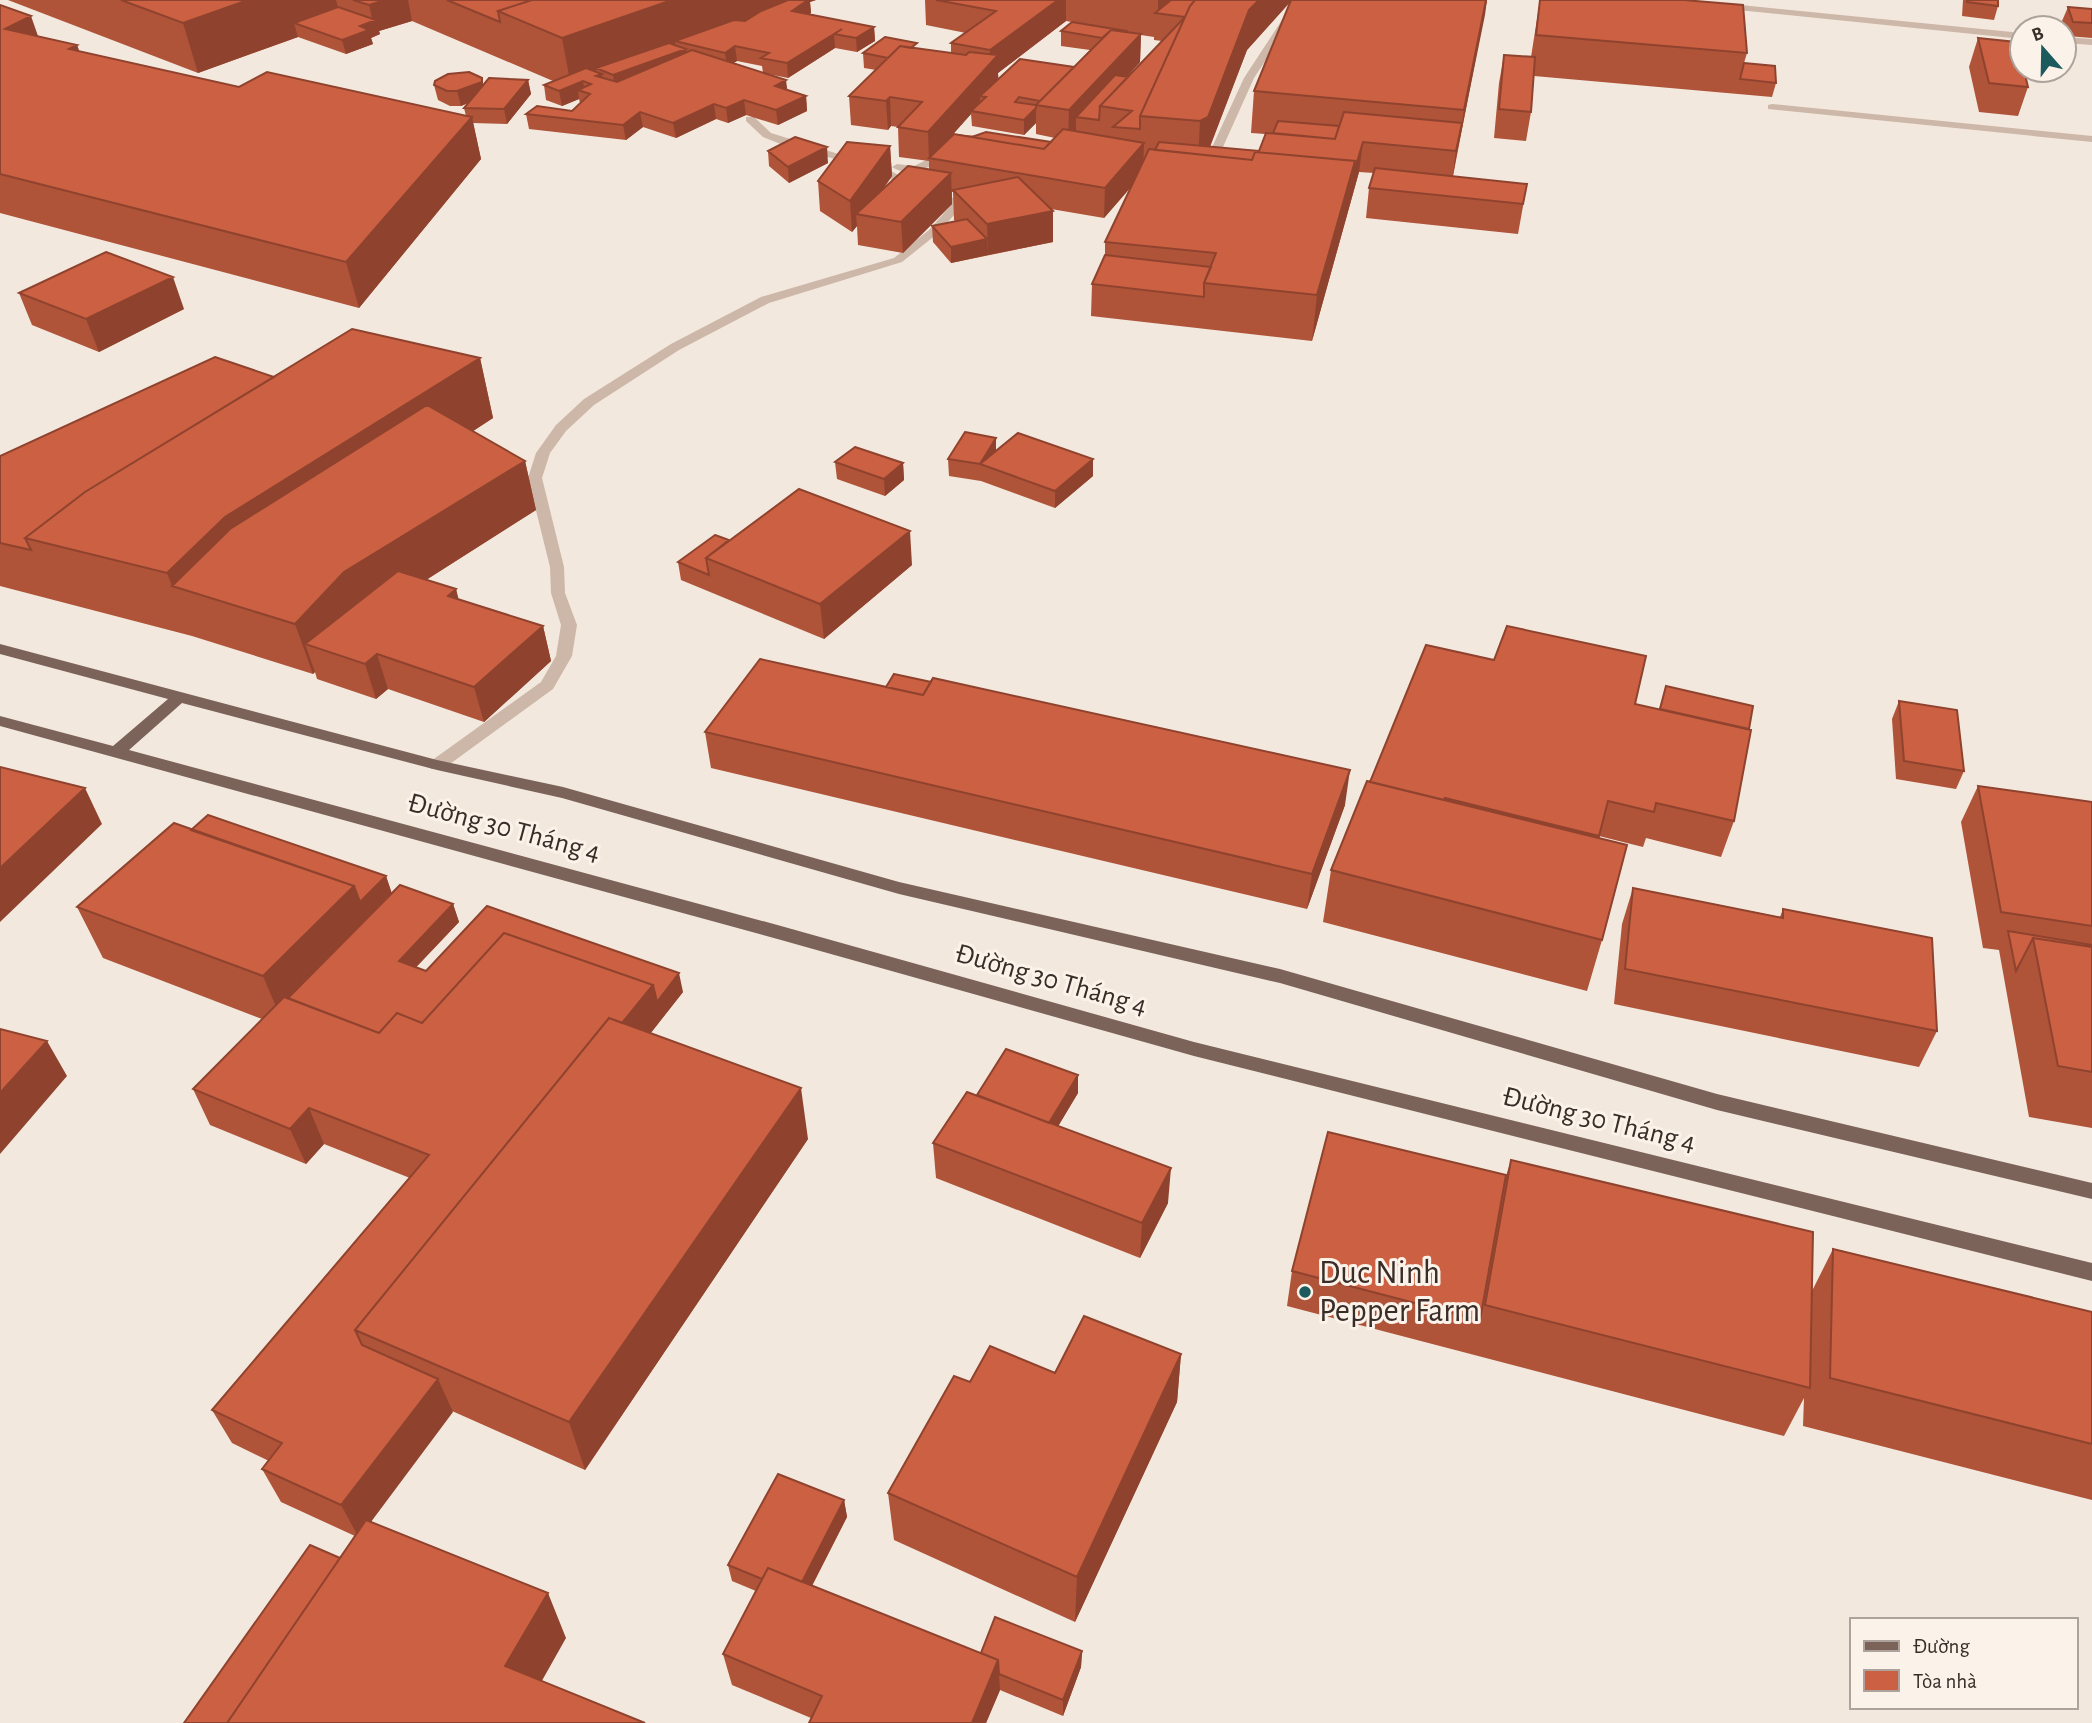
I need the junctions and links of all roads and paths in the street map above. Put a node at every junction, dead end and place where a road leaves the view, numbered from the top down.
1 (1300, 0) edge
2 (1703, 4) edge
3 (2008, 35) edge
4 (1772, 107) dead end
5 (750, 119) edge
6 (2092, 139) edge
7 (959, 146) edge
8 (860, 163) junction
9 (1193, 167) edge
10 (0, 649) edge
11 (179, 696) junction
12 (0, 721) edge
13 (118, 751) junction
14 (437, 765) junction
15 (2092, 1191) edge
16 (2092, 1272) edge

1 - 9 street
2 - 3 street
4 - 6 street
5 - 8 street
7 - 8 street
8 - 14 street
10 - 11 main road, Đường 30 Tháng 4
11 - 13 main road
11 - 14 main road, Đường 30 Tháng 4
12 - 13 main road, Đường 30 Tháng 4
13 - 16 main road, Đường 30 Tháng 4
14 - 15 main road, Đường 30 Tháng 4

